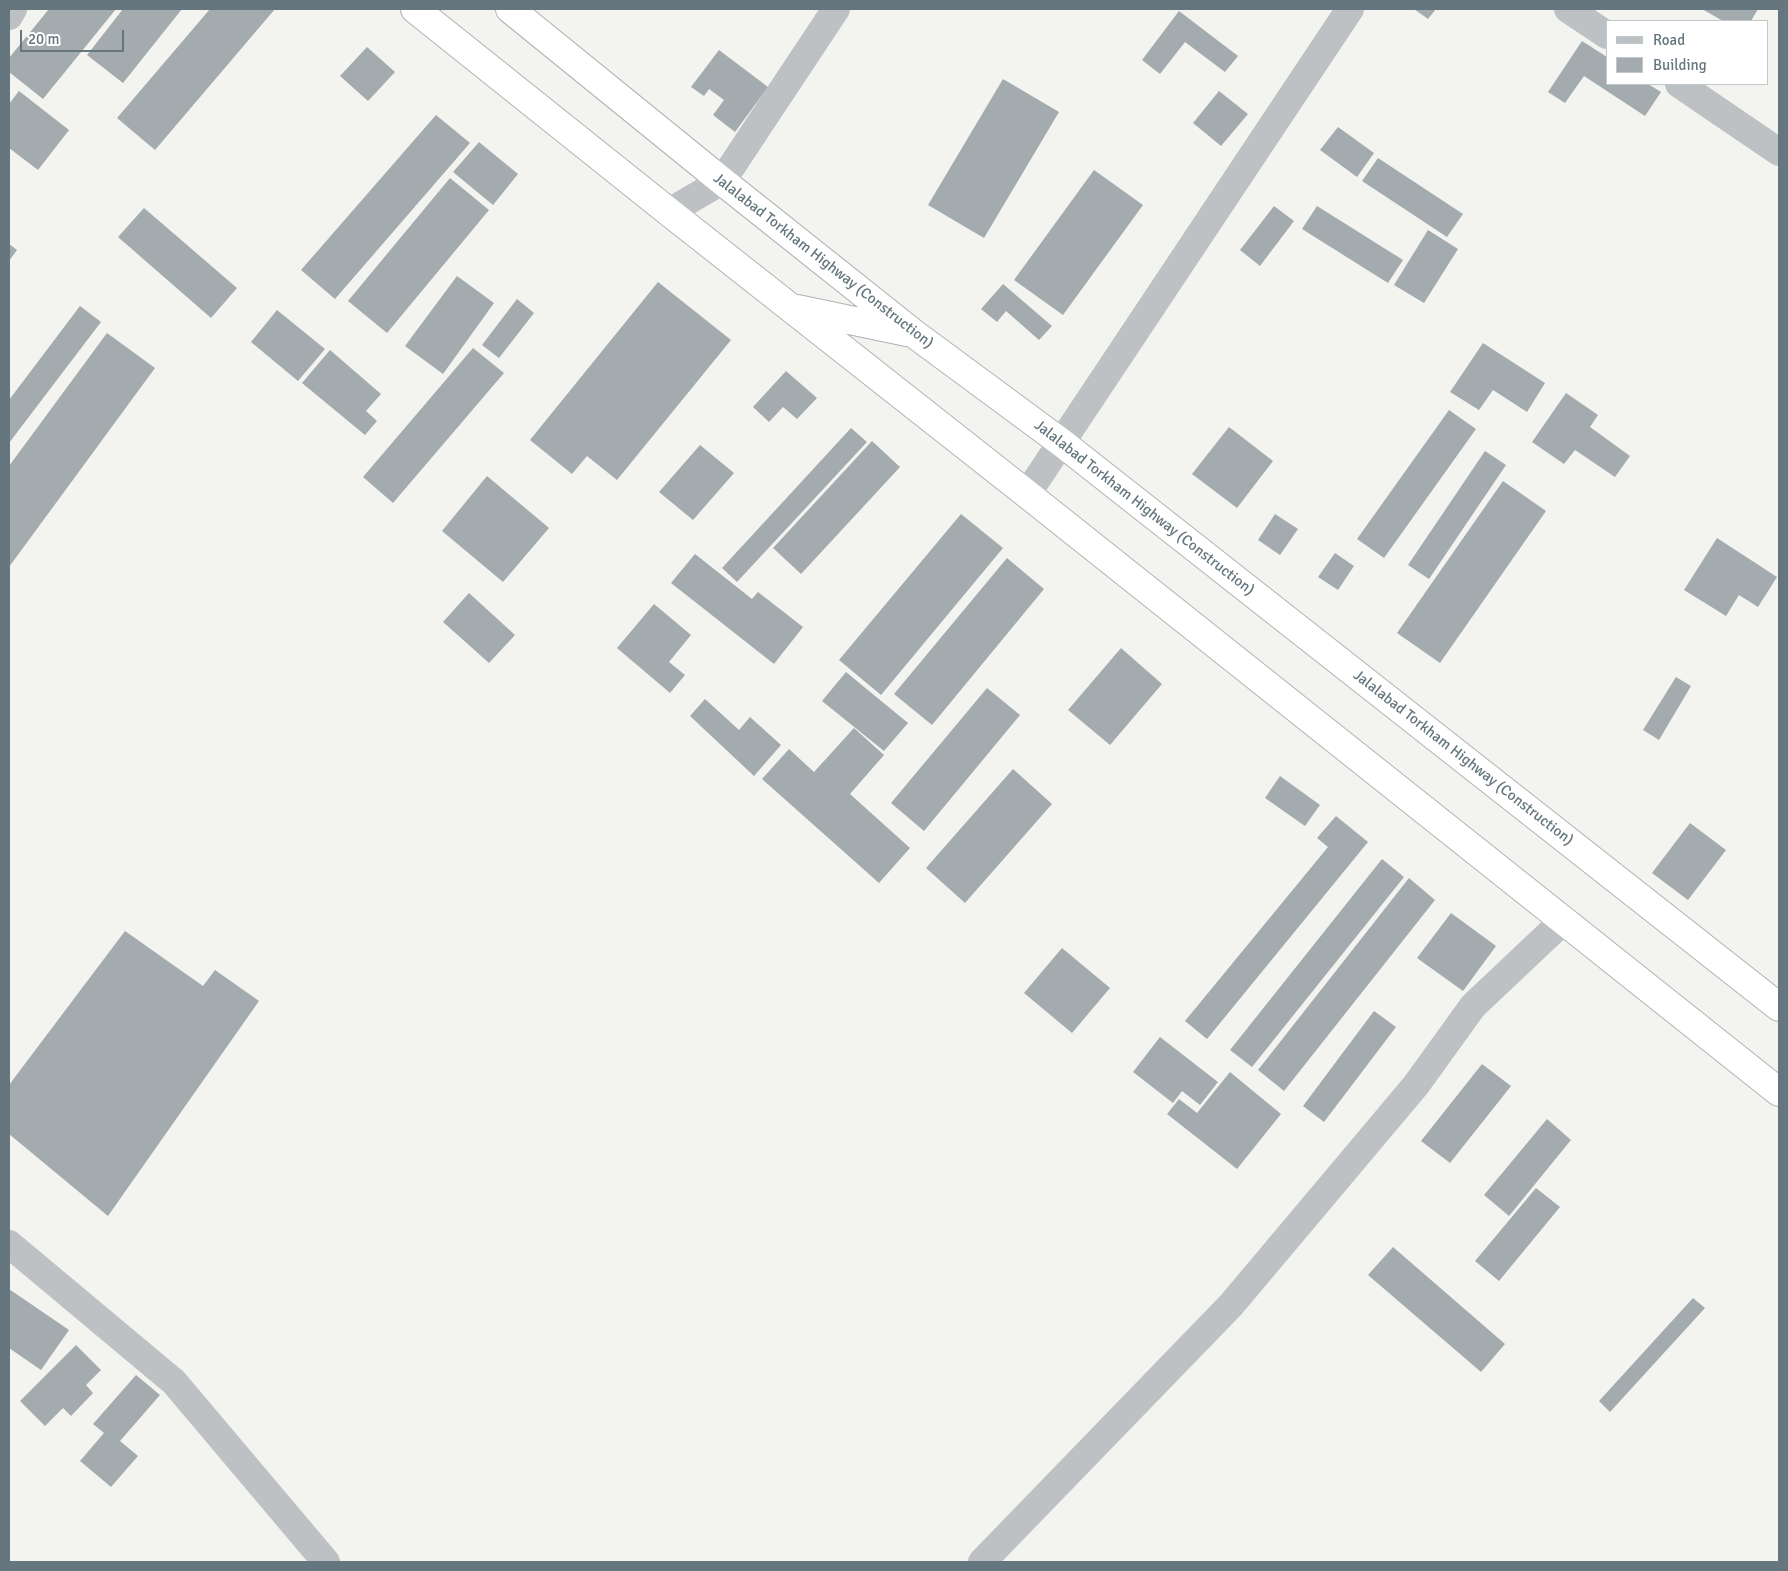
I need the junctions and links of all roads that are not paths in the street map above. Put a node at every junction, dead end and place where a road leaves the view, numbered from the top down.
1 (14, 9) edge
2 (415, 9) edge
3 (510, 9) edge
4 (836, 9) edge
5 (1350, 9) edge
6 (1568, 9) edge
7 (9, 16) edge
8 (1606, 34) edge
9 (1680, 85) edge
10 (1779, 152) edge
11 (722, 181) junction
12 (669, 212) junction
13 (791, 308) junction
14 (913, 333) junction
15 (1062, 443) junction
16 (1027, 494) junction
17 (1564, 920) junction
18 (1779, 1007) edge
19 (1779, 1092) edge
20 (9, 1244) edge
21 (326, 1562) edge
22 (982, 1562) edge

1 - 7 street
2 - 12 highway
3 - 11 highway, Jalalabad Torkham Highway (Construction)
4 - 11 street
5 - 15 street
6 - 8 street
9 - 10 street
11 - 12 street
11 - 14 highway, Jalalabad Torkham Highway (Construction)
12 - 13 highway
13 - 14 highway
13 - 16 highway
14 - 15 highway, Jalalabad Torkham Highway (Construction)
15 - 16 street
15 - 18 highway, Jalalabad Torkham Highway (Construction)
16 - 17 highway
17 - 19 highway
17 - 22 street
20 - 21 street

